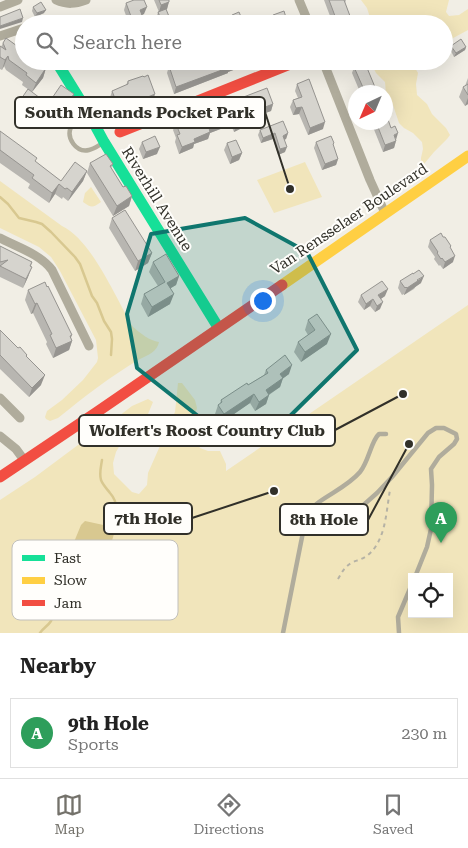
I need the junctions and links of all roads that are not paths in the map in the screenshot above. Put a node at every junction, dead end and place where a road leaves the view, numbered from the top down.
1 (18, 0) edge
2 (56, 0) edge
3 (86, 0) edge
4 (300, 0) edge
5 (0, 7) edge
6 (305, 15) edge
7 (15, 31) edge
8 (0, 36) edge
9 (62, 70) edge
10 (275, 70) edge
11 (327, 70) edge
12 (88, 112) junction
13 (120, 132) dead end
14 (104, 142) junction
15 (468, 156) edge
16 (384, 213) junction
17 (0, 238) edge
18 (218, 327) junction
19 (89, 346) dead end
20 (0, 398) edge
21 (20, 418) dead end
22 (386, 434) dead end
23 (0, 436) edge
24 (24, 460) junction
25 (0, 477) edge
26 (343, 529) dead end
27 (417, 573) edge
28 (408, 593) edge
29 (283, 633) edge
30 (399, 633) edge

1 - 5 street
2 - 3 street
4 - 6 street
7 - 8 street
9 - 12 main road, Riverhill Avenue
10 - 13 main road
11 - 16 street
12 - 14 main road, Riverhill Avenue
12 - 14 lane
14 - 18 main road, Riverhill Avenue
15 - 16 main road, Van Rensselaer Boulevard
16 - 18 main road, Van Rensselaer Boulevard
17 - 19 street
18 - 24 main road, Van Rensselaer Boulevard
20 - 21 street
22 - 29 lane
23 - 24 street
24 - 25 main road, Van Rensselaer Boulevard
26 - 27 lane
28 - 30 lane

